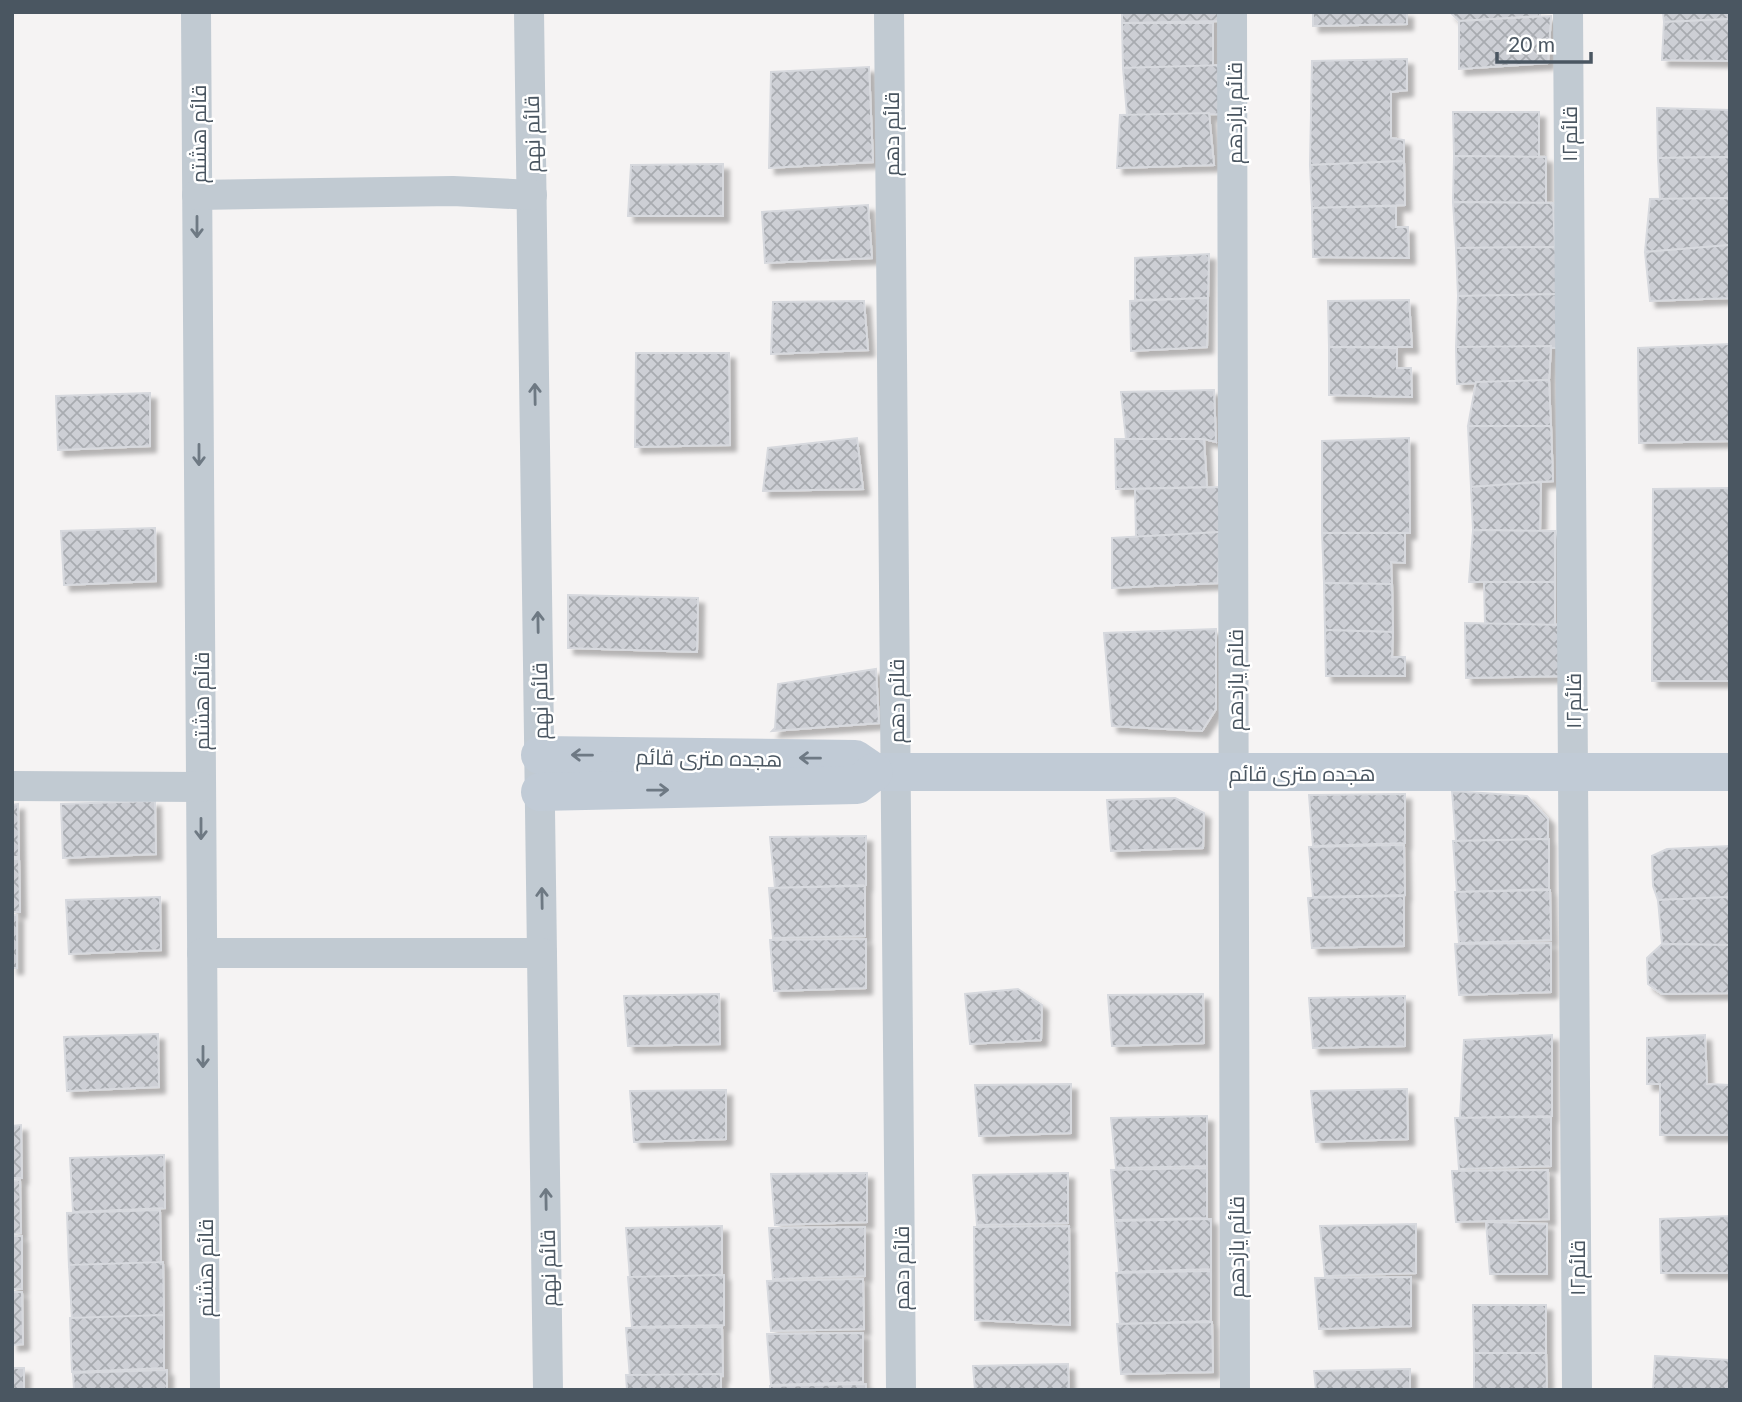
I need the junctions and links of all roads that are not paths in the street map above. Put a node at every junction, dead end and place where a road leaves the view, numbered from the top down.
1 (196, 12) edge
2 (530, 12) edge
3 (889, 12) edge
4 (1232, 12) edge
5 (1567, 12) edge
6 (197, 195) junction
7 (532, 195) junction
8 (885, 772) junction
9 (1234, 772) junction
10 (1573, 772) junction
11 (1730, 772) edge
12 (540, 773) junction
13 (12, 786) edge
14 (201, 787) junction
15 (202, 953) junction
16 (542, 953) junction
17 (205, 1390) edge
18 (548, 1390) edge
19 (901, 1390) edge
20 (1236, 1390) edge
21 (1577, 1390) edge

1 - 6 street, قائم هشتم
2 - 7 street, قائم نهم
3 - 8 street, قائم دهم
4 - 9 street, قائم یازدهم
5 - 10 street, قائم۱۲
6 - 7 street
6 -> 14 street, قائم هشتم
12 -> 7 street, قائم نهم
8 - 9 street, هجده متری قائم
8 - 12 street, هجده متری قائم
8 - 19 street, قائم دهم
9 - 10 street, هجده متری قائم
9 - 20 street, قائم یازدهم
10 - 11 street, هجده متری قائم
10 - 21 street, قائم۱۲
16 -> 12 street, قائم نهم
13 - 14 street
14 -> 15 street, قائم هشتم
15 - 16 street
15 -> 17 street, قائم هشتم
18 -> 16 street, قائم نهم

